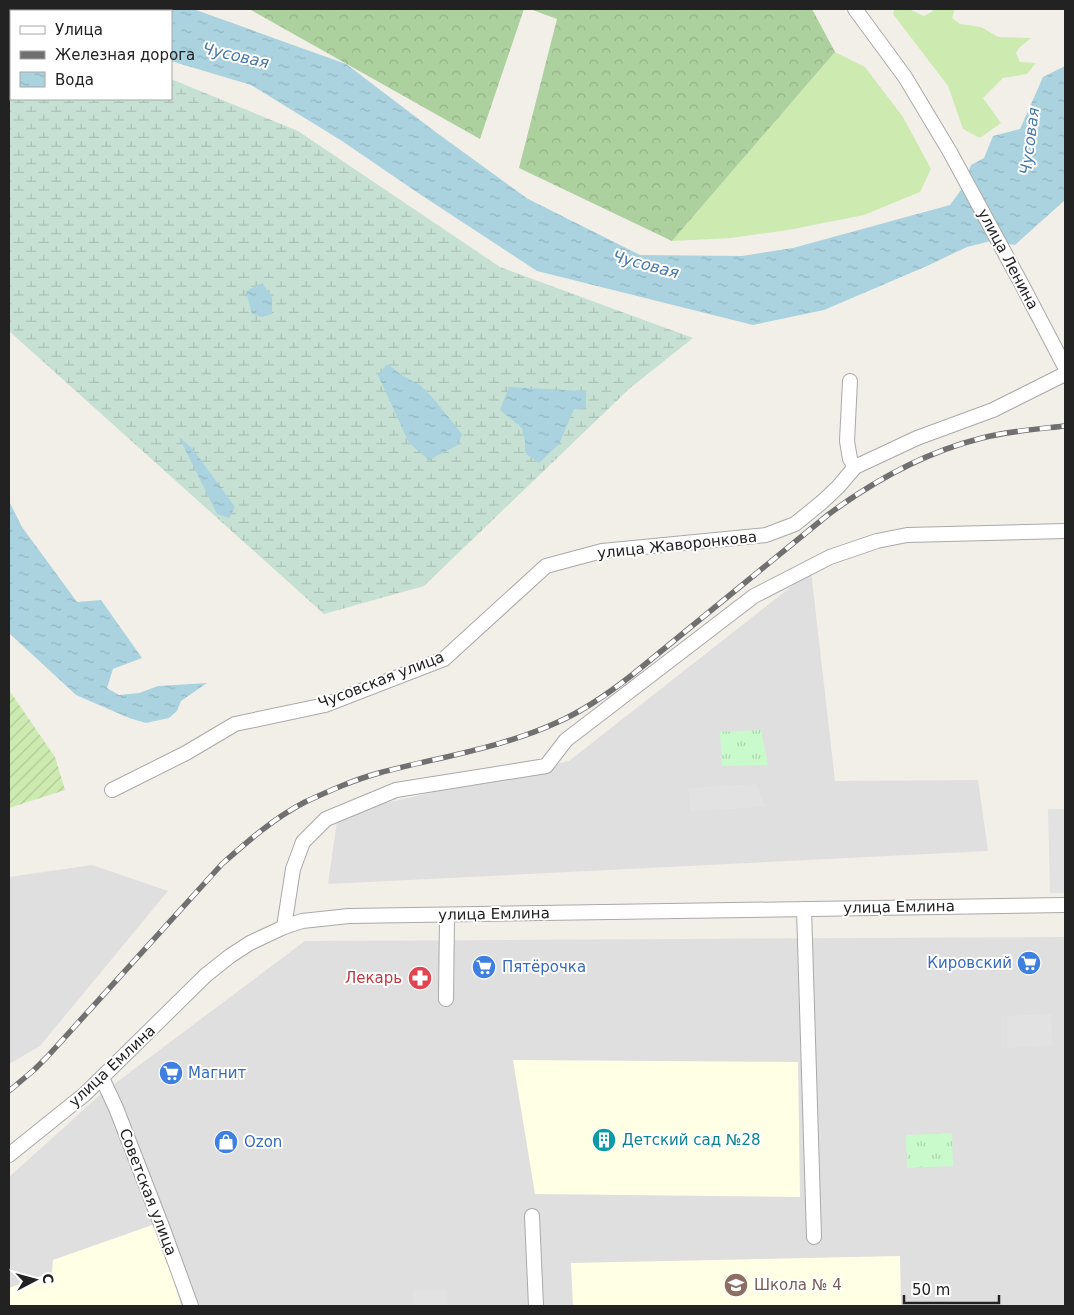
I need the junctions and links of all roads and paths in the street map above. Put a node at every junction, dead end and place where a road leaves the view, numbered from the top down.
1 (854, 9) edge
2 (1062, 352) edge
3 (1065, 367) edge
4 (1065, 374) edge
5 (850, 381) dead end
6 (856, 467) junction
7 (1065, 531) edge
8 (546, 566) joint
9 (112, 790) dead end
10 (1065, 905) edge
11 (804, 909) junction
12 (447, 915) junction
13 (284, 927) junction
14 (446, 999) dead end
15 (102, 1078) junction
16 (9, 1156) edge
17 (532, 1216) dead end
18 (814, 1237) dead end
19 (191, 1306) edge
20 (536, 1306) edge

1 - 2 street, улица Ленина
2 - 3 street, улица Ленина
4 - 6 street, улица Жаворонкова
5 - 6 street
6 - 8 street, улица Жаворонкова
7 - 13 street
8 - 9 street, Чусовская улица
10 - 11 street, улица Емлина
11 - 12 street, улица Емлина
11 - 18 street
12 - 13 street, улица Емлина
12 - 14 street
13 - 15 street, улица Емлина
15 - 16 street, улица Емлина
15 - 19 street, Советская улица
17 - 20 street

